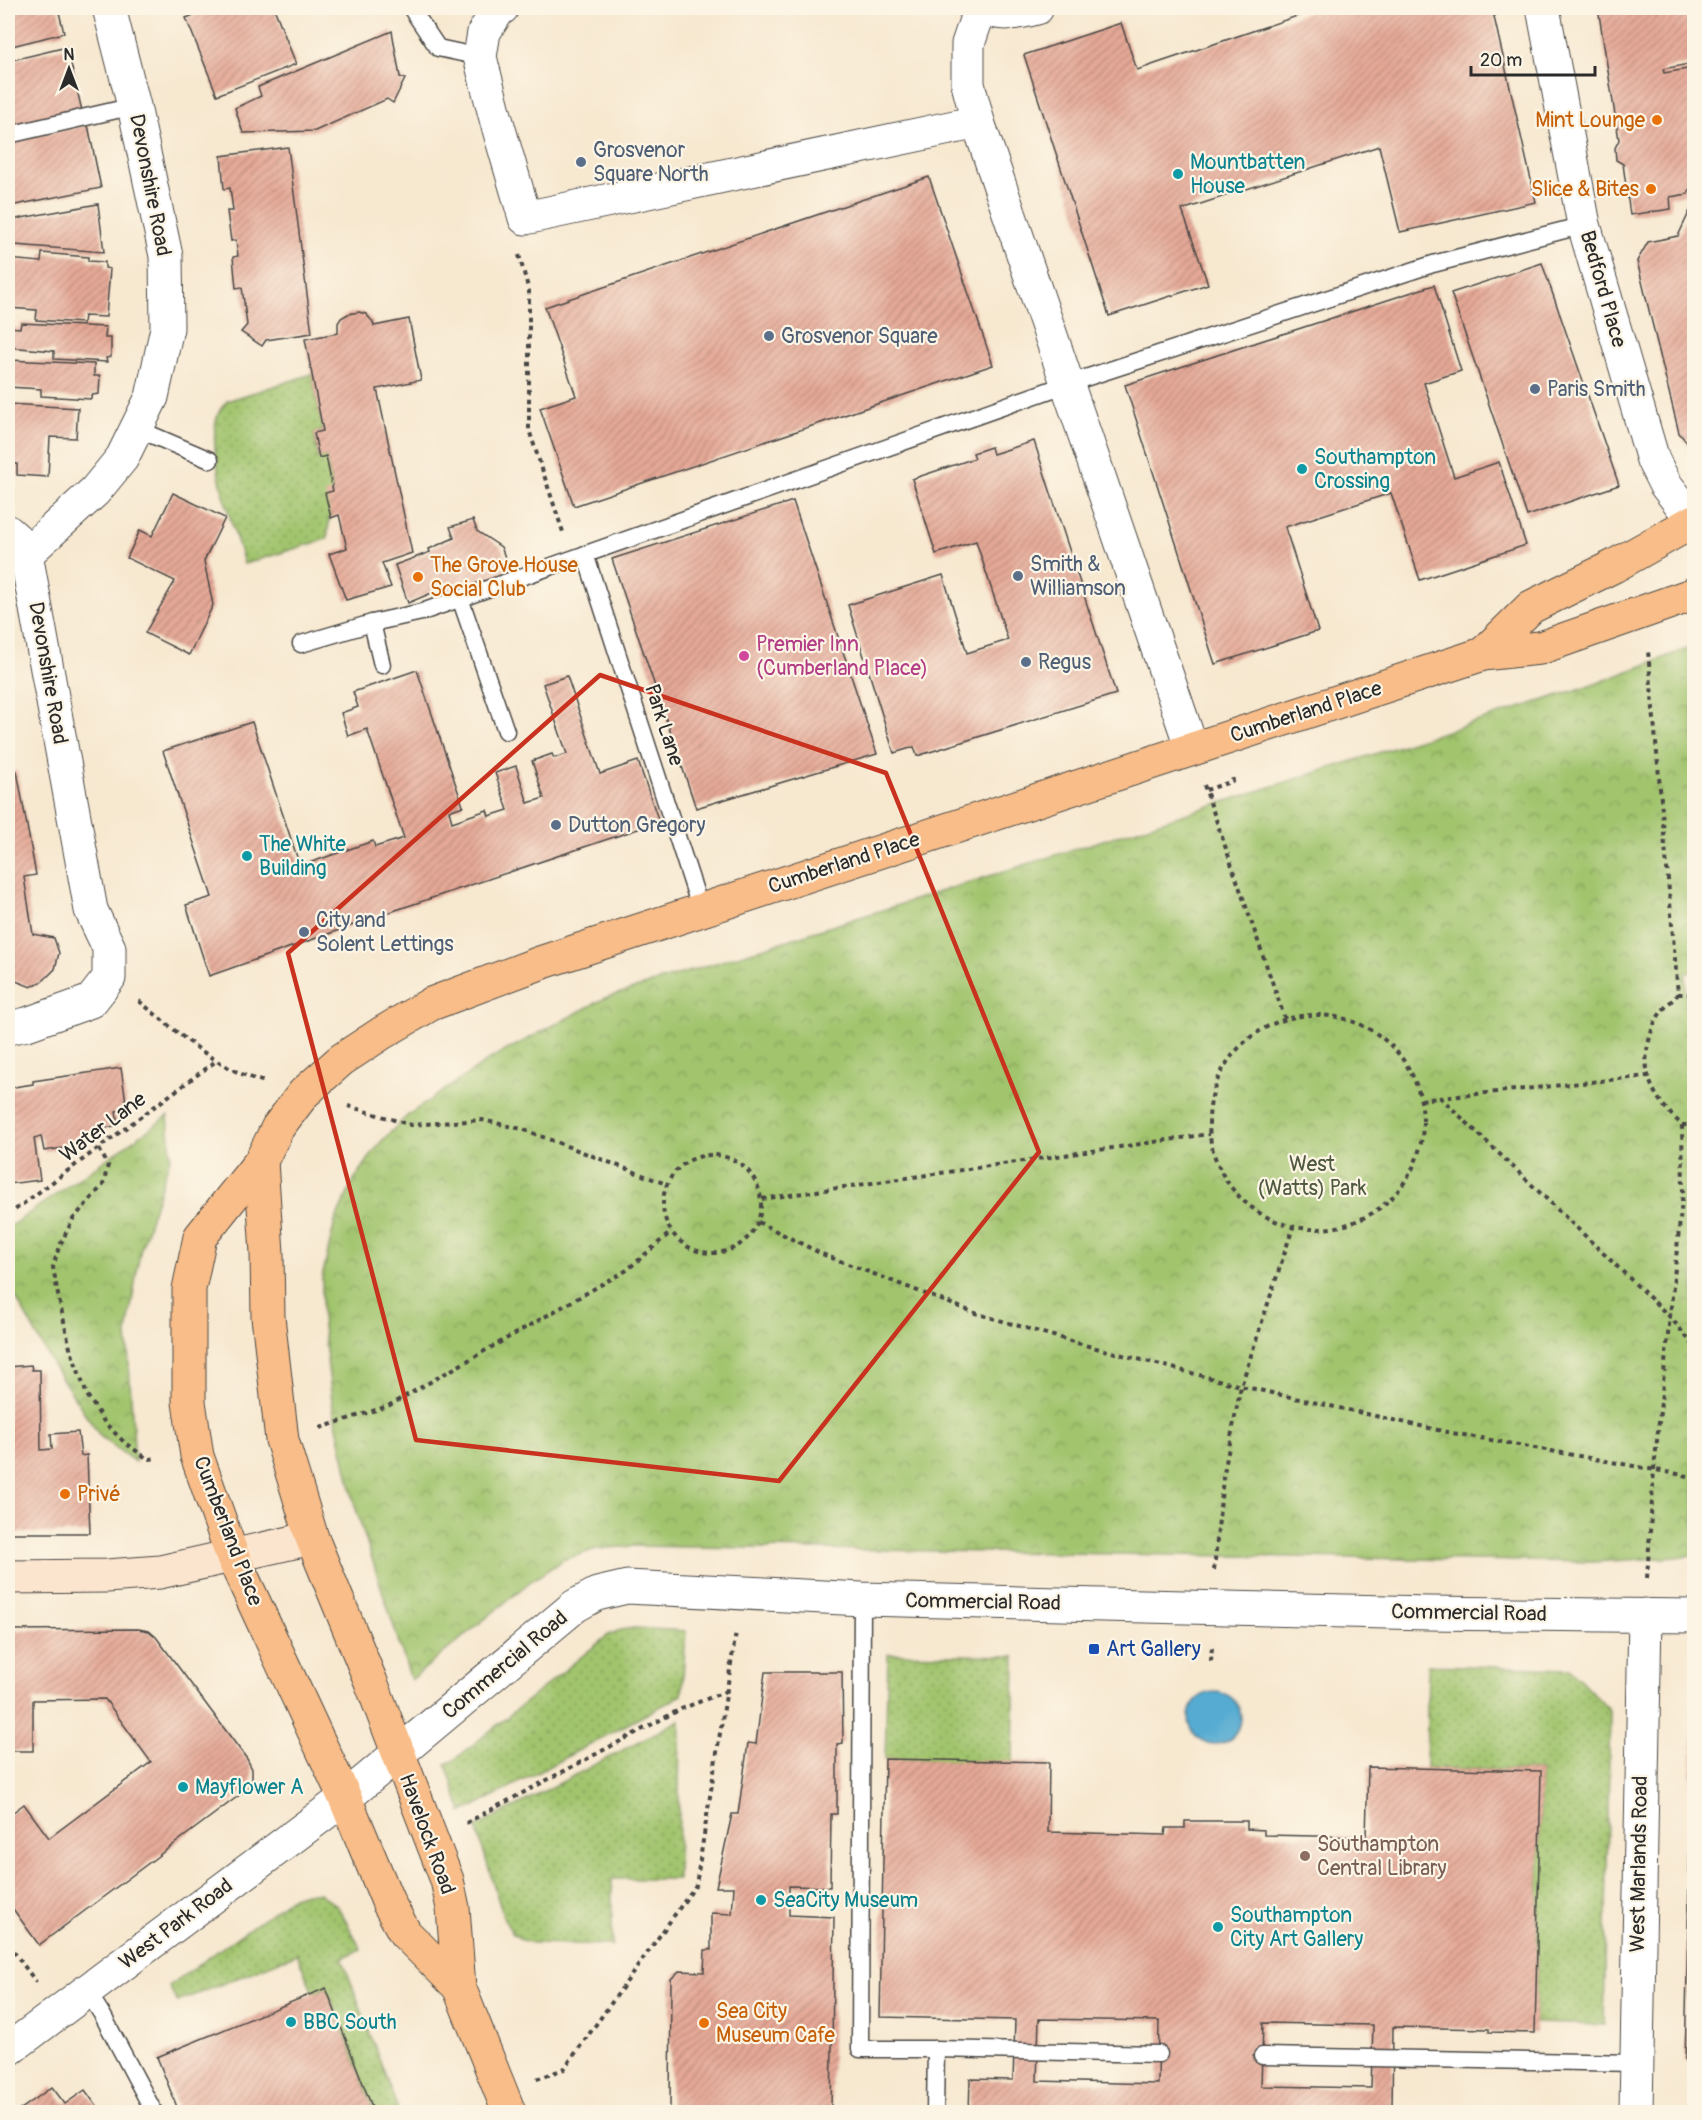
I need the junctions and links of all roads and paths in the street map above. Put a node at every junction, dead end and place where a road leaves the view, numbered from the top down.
1 (109, 8) edge
2 (411, 8) edge
3 (502, 8) edge
4 (980, 8) edge
5 (1037, 8) edge
6 (1543, 8) edge
7 (480, 57) junction
8 (134, 106) junction
9 (978, 122) junction
10 (8, 135) edge
11 (1584, 225) junction
12 (516, 248) dead end
13 (1067, 384) junction
14 (138, 429) junction
15 (210, 460) dead end
16 (1694, 521) edge
17 (17, 543) edge
18 (578, 556) junction
19 (1695, 594) edge
20 (460, 598) junction
21 (1637, 614) junction
22 (372, 623) junction
23 (301, 644) dead end
24 (1483, 654) junction
25 (382, 665) dead end
26 (506, 731) dead end
27 (1192, 749) junction
28 (1233, 781) dead end
29 (701, 910) junction
30 (109, 978) junction
31 (1678, 994) junction
32 (1695, 994) edge
33 (1285, 1020) junction
34 (8, 1028) edge
35 (216, 1061) junction
36 (1647, 1076) junction
37 (304, 1093) junction
38 (1440, 1097) junction
39 (1421, 1100) junction
40 (1682, 1125) junction
41 (1695, 1125) edge
42 (1209, 1134) junction
43 (99, 1149) junction
44 (261, 1161) junction
45 (666, 1184) junction
46 (762, 1199) junction
47 (8, 1215) edge
48 (758, 1222) junction
49 (1293, 1227) junction
50 (671, 1233) junction
51 (1671, 1318) junction
52 (1695, 1346) edge
53 (1241, 1386) junction
54 (282, 1440) junction
55 (197, 1456) junction
56 (1654, 1469) junction
57 (1695, 1476) edge
58 (312, 1538) junction
59 (232, 1556) junction
60 (8, 1576) edge
61 (743, 1592) junction
62 (862, 1599) junction
63 (1213, 1607) junction
64 (1645, 1615) junction
65 (1695, 1616) edge
66 (727, 1690) junction
67 (398, 1754) junction
68 (345, 1798) junction
69 (431, 1842) junction
70 (8, 1944) edge
71 (18, 1959) dead end
72 (459, 1987) junction
73 (87, 1990) junction
74 (936, 2049) junction
75 (8, 2050) edge
76 (1159, 2054) dead end
77 (1262, 2056) dead end
78 (1636, 2063) junction
79 (506, 2103) edge
80 (154, 2112) edge
81 (935, 2112) edge
82 (1636, 2112) edge

1 - 8 street, Devonshire Road
2 - 7 lane
3 - 7 street
4 - 5 street
4 - 9 street
6 - 11 street, Bedford Place
7 - 9 street
8 - 10 lane
8 - 14 street, Devonshire Road
9 - 13 street
11 - 13 lane
11 - 16 street, Bedford Place
12 - 18 path
13 - 18 lane
13 - 27 street
14 - 15 lane
14 - 17 street, Devonshire Road
16 - 24 main road, Cumberland Place
17 - 30 street, Devonshire Road
18 - 20 lane
18 - 29 lane, Park Lane
19 - 21 main road, Cumberland Place
20 - 22 lane
20 - 26 lane
21 - 24 main road, Cumberland Place
21 - 31 path
22 - 23 lane
22 - 25 lane
24 - 27 main road, Cumberland Place
27 - 29 main road, Cumberland Place
28 - 33 path
29 - 37 main road, Cumberland Place
30 - 34 street
30 - 35 path
31 - 32 path
31 - 36 path
33 - 39 path
33 - 42 path
35 - 37 path
35 - 43 path, Water Lane
36 - 38 path
36 - 40 path
37 - 44 main road, Cumberland Place
37 - 45 path
38 - 39 path
38 - 51 path
39 - 49 path
40 - 41 path
40 - 51 path
42 - 46 path
42 - 49 path
43 - 47 path, Water Lane
43 - 55 path
44 - 54 main road
44 - 55 main road, Cumberland Place
45 - 46 path
45 - 50 path
46 - 48 path
48 - 50 path
48 - 53 path
49 - 53 path
50 - 54 path
51 - 52 path
51 - 56 path
53 - 56 path
53 - 63 path
54 - 58 main road
55 - 59 main road, Cumberland Place
56 - 57 path
56 - 64 path
58 - 59 street
58 - 67 main road
59 - 60 street
59 - 68 main road, Cumberland Place
61 - 62 street, Commercial Road
61 - 66 path
61 - 67 street, Commercial Road
62 - 63 street, Commercial Road
62 - 74 lane
63 - 64 street, Commercial Road
64 - 65 street, Commercial Road
64 - 78 street, West Marlands Road
66 - 69 path
66 - 79 path
67 - 68 street, Commercial Road
67 - 69 main road, Havelock Road
68 - 72 main road, Havelock Road
68 - 73 street, West Park Road
69 - 72 main road, Havelock Road
70 - 71 path
72 - 79 main road, Havelock Road
73 - 75 street, West Park Road
73 - 80 lane
74 - 76 lane
74 - 81 lane
77 - 78 lane
78 - 82 street, West Marlands Road

